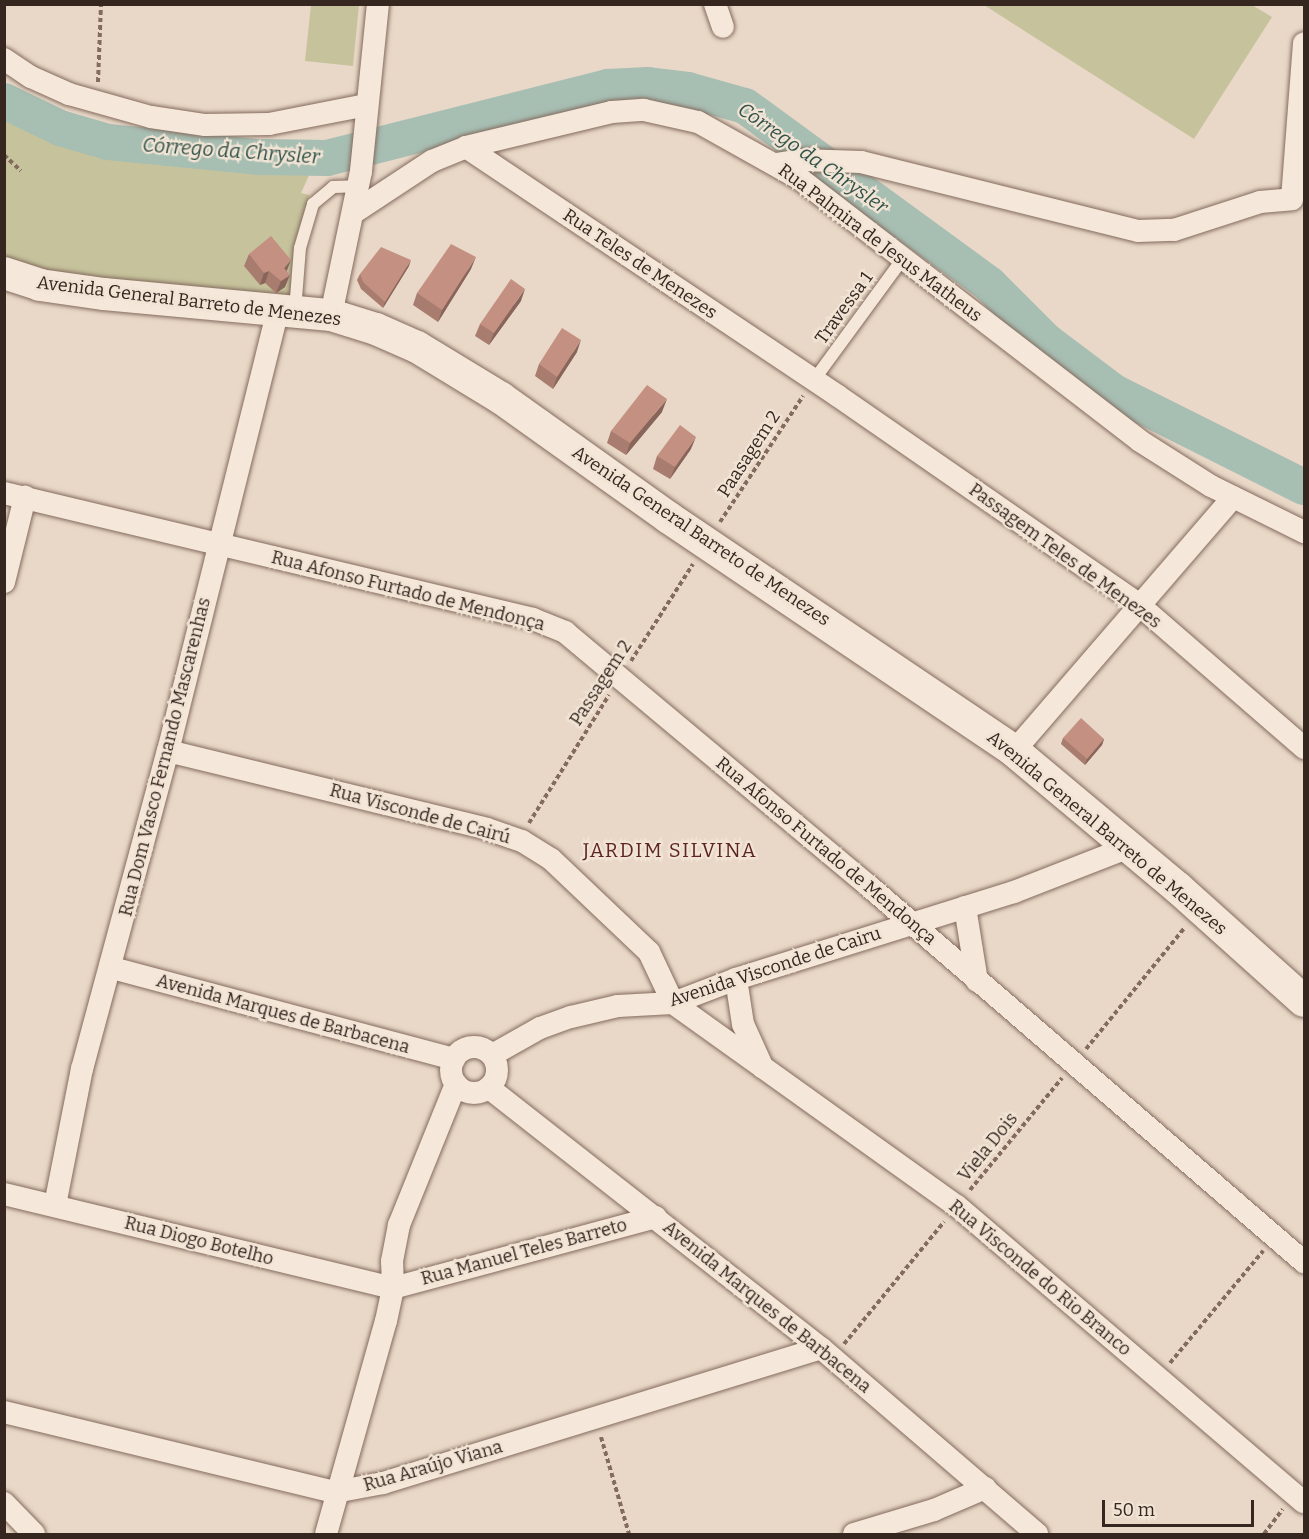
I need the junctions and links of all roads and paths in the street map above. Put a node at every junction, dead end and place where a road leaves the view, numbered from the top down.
1 (101, 4) edge
2 (378, 4) edge
3 (715, 4) edge
4 (723, 27) dead end
5 (1305, 43) edge
6 (4, 59) edge
7 (95, 101) junction
8 (367, 105) junction
9 (466, 147) junction
10 (4, 155) edge
11 (776, 164) junction
12 (21, 171) dead end
13 (359, 178) junction
14 (1298, 203) edge
15 (353, 213) junction
16 (904, 257) junction
17 (4, 273) edge
18 (286, 310) junction
19 (331, 315) junction
20 (814, 380) junction
21 (15, 495) edge
22 (1233, 497) junction
23 (1305, 532) edge
24 (707, 542) junction
25 (220, 544) junction
26 (4, 582) edge
27 (1137, 604) junction
28 (620, 678) junction
29 (1305, 748) edge
30 (168, 751) junction
31 (1014, 751) junction
32 (522, 841) junction
33 (1127, 848) junction
34 (965, 907) junction
35 (1199, 908) junction
36 (911, 923) junction
37 (111, 968) junction
38 (736, 979) junction
39 (977, 981) junction
40 (1305, 1001) edge
41 (673, 1003) junction
42 (492, 1055) junction
43 (454, 1059) junction
44 (1072, 1065) junction
45 (764, 1069) junction
46 (456, 1084) junction
47 (489, 1088) junction
48 (4, 1194) edge
49 (55, 1205) junction
50 (957, 1206) junction
51 (656, 1217) junction
52 (1275, 1236) junction
53 (1305, 1262) edge
54 (393, 1279) junction
55 (826, 1353) junction
56 (1158, 1377) junction
57 (4, 1412) edge
58 (596, 1419) junction
59 (985, 1488) junction
60 (335, 1492) junction
61 (1300, 1498) edge
62 (4, 1503) edge
63 (34, 1534) edge
64 (326, 1534) edge
65 (629, 1534) edge
66 (854, 1534) edge
67 (1037, 1534) edge
68 (1263, 1534) edge

1 - 7 path
2 - 8 street
3 - 4 street
5 - 14 street
6 - 7 street
7 - 8 street
8 - 13 street
9 - 11 street, Rua Palmira de Jesus Matheus
9 - 15 street, Rua Palmira de Jesus Matheus
9 - 20 street, Rua Teles de Menezes
10 - 12 path
11 - 14 street
11 - 16 street, Rua Palmira de Jesus Matheus
13 - 15 street
13 - 18 lane
15 - 19 street
16 - 20 lane, Travessa 1
16 - 22 street, Rua Palmira de Jesus Matheus
17 - 18 main road, Avenida General Barreto de Menezes
18 - 19 main road, Avenida General Barreto de Menezes
18 - 25 street, Rua Dom Vasco Fernando Mascarenhas
19 - 24 main road, Avenida General Barreto de Menezes
20 - 24 path, Paasagem 2
20 - 27 street, Passagem Teles de Menezes
21 - 25 street, Rua Afonso Furtado de Mendonça
21 - 26 street
22 - 23 street, Rua Palmira de Jesus Matheus
22 - 27 street
24 - 28 path, Passagem 2
24 - 31 main road, Avenida General Barreto de Menezes
25 - 28 street, Rua Afonso Furtado de Mendonça
25 - 30 street, Rua Dom Vasco Fernando Mascarenhas
27 - 29 street, Passagem Teles de Menezes
27 - 31 street
28 - 32 path, Passagem 2
28 - 36 street, Rua Afonso Furtado de Mendonça
30 - 32 street, Rua Visconde de Cairú
30 - 37 street, Rua Dom Vasco Fernando Mascarenhas
31 - 33 main road, Avenida General Barreto de Menezes
32 - 41 street, Rua Visconde de Cairú
33 - 34 street, Avenida Visconde de Cairu
33 - 35 main road, Avenida General Barreto de Menezes
34 - 36 street, Avenida Visconde de Cairu
34 - 39 street
35 - 40 main road, Avenida General Barreto de Menezes
35 - 44 path, Viela Dois
36 - 38 street, Avenida Visconde de Cairu
36 - 39 street, Rua Afonso Furtado de Mendonça
37 - 43 street, Avenida Marques de Barbacena
37 - 49 street, Rua Dom Vasco Fernando Mascarenhas
38 - 41 street, Avenida Visconde de Cairu
38 - 45 street, Rua Visconde do Rio Branco
39 - 44 street, Rua Afonso Furtado de Mendonça
41 - 42 street, Avenida Visconde de Cairu
41 - 45 street, Rua Visconde do Rio Branco
42 - 43 street
42 - 47 street
43 - 46 street
44 - 50 path, Viela Dois
44 - 52 street, Rua Afonso Furtado de Mendonça
45 - 50 street, Rua Visconde do Rio Branco
46 - 47 street
46 - 54 street
47 - 51 street, Avenida Marques de Barbacena
48 - 49 street, Rua Diogo Botelho
49 - 54 street, Rua Diogo Botelho
50 - 55 path, Viela Dois
50 - 56 street, Rua Visconde do Rio Branco
51 - 54 street, Rua Manuel Teles Barreto
51 - 55 street, Avenida Marques de Barbacena
52 - 53 street, Rua Afonso Furtado de Mendonça
52 - 56 path
54 - 60 street
55 - 58 street, Rua Araújo Viana
55 - 59 street, Avenida Marques de Barbacena
56 - 61 street, Rua Visconde do Rio Branco
57 - 60 street, Rua Araújo Viana
58 - 60 street, Rua Araújo Viana
58 - 65 path
59 - 66 street
59 - 67 street, Avenida Marques de Barbacena
60 - 64 street
61 - 68 path
62 - 63 street

